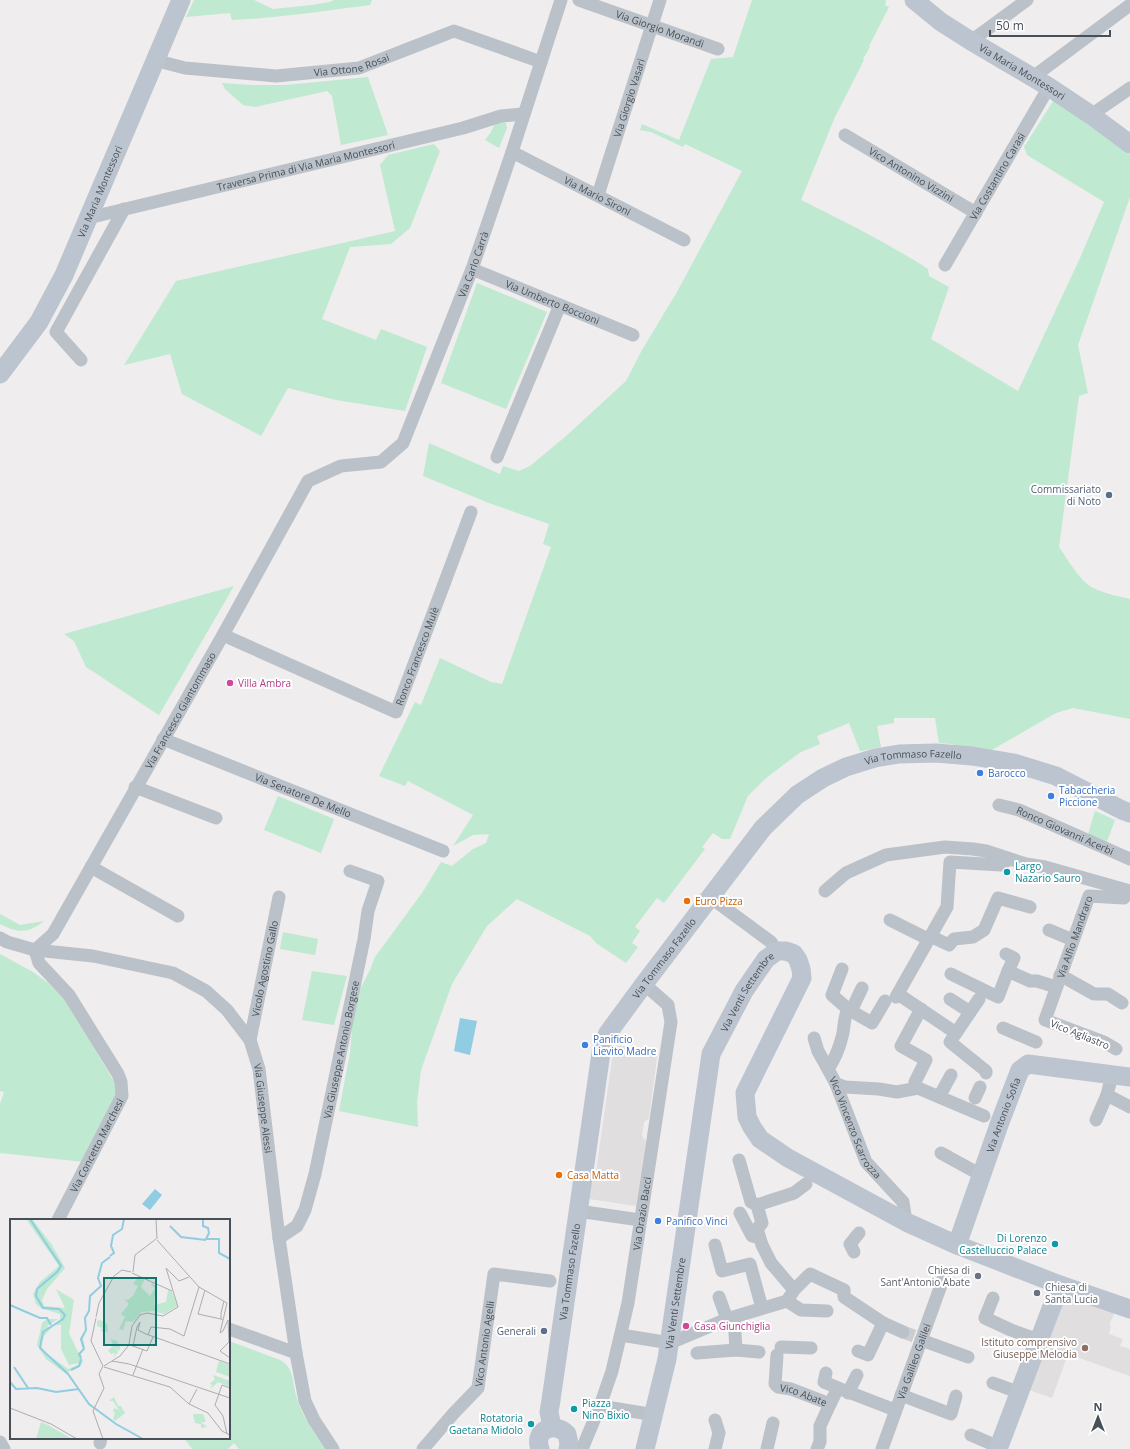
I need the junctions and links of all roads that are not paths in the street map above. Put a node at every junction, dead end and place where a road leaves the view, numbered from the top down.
1 (181, 0) edge
2 (561, 0) edge
3 (580, 0) edge
4 (660, 0) edge
5 (1027, 0) edge
6 (919, 1) edge
7 (1130, 5) edge
8 (652, 26) junction
9 (971, 41) junction
10 (718, 50) dead end
11 (154, 60) junction
12 (541, 62) junction
13 (1033, 77) junction
14 (1049, 87) junction
15 (1130, 88) edge
16 (524, 114) junction
17 (1091, 115) junction
18 (845, 135) dead end
19 (1130, 144) edge
20 (512, 152) junction
21 (598, 195) junction
22 (124, 209) junction
23 (976, 213) junction
24 (88, 218) junction
25 (684, 240) dead end
26 (946, 265) dead end
27 (472, 269) junction
28 (560, 305) junction
29 (633, 335) dead end
30 (80, 360) dead end
31 (0, 374) edge
32 (497, 457) dead end
33 (325, 472) joint
34 (471, 512) dead end
35 (222, 635) junction
36 (162, 739) junction
37 (135, 787) junction
38 (999, 805) dead end
39 (1130, 813) edge
40 (216, 818) dead end
41 (443, 852) dead end
42 (1009, 859) junction
43 (1130, 859) edge
44 (91, 867) junction
45 (350, 871) dead end
46 (825, 891) dead end
47 (1129, 891) edge
48 (279, 897) dead end
49 (710, 897) junction
50 (1030, 907) dead end
51 (178, 916) dead end
52 (890, 920) dead end
53 (1049, 930) dead end
54 (0, 938) edge
55 (929, 938) junction
56 (1073, 940) junction
57 (35, 950) junction
58 (777, 951) junction
59 (1006, 954) dead end
60 (842, 969) dead end
61 (1008, 971) junction
62 (951, 974) dead end
63 (1058, 981) junction
64 (644, 984) junction
65 (862, 988) dead end
66 (982, 995) junction
67 (893, 997) junction
68 (950, 999) dead end
69 (1122, 1003) dead end
70 (921, 1009) junction
71 (849, 1010) junction
72 (970, 1012) junction
73 (1045, 1020) joint
74 (1002, 1028) dead end
75 (956, 1032) junction
76 (814, 1038) dead end
77 (250, 1040) junction
78 (1036, 1042) dead end
79 (1116, 1049) dead end
80 (828, 1069) junction
81 (986, 1073) dead end
82 (951, 1075) dead end
83 (1121, 1076) edge
84 (836, 1084) junction
85 (915, 1088) junction
86 (1107, 1095) junction
87 (939, 1097) junction
88 (1130, 1107) edge
89 (984, 1116) dead end
90 (1096, 1120) dead end
91 (941, 1153) dead end
92 (739, 1160) dead end
93 (981, 1174) junction
94 (806, 1184) dead end
95 (757, 1205) junction
96 (578, 1212) junction
97 (740, 1213) dead end
98 (59, 1219) edge
99 (640, 1220) junction
100 (906, 1222) junction
101 (859, 1233) dead end
102 (760, 1237) junction
103 (279, 1238) junction
104 (715, 1245) dead end
105 (957, 1245) junction
106 (854, 1252) dead end
107 (945, 1274) dead end
108 (550, 1281) dead end
109 (1060, 1285) junction
110 (791, 1296) junction
111 (719, 1297) dead end
112 (993, 1298) dead end
113 (762, 1308) junction
114 (1130, 1309) edge
115 (826, 1311) dead end
116 (731, 1318) junction
117 (883, 1323) junction
118 (230, 1329) edge
119 (621, 1335) junction
120 (915, 1337) junction
121 (1039, 1340) junction
122 (670, 1343) junction
123 (811, 1348) dead end
124 (736, 1350) junction
125 (858, 1351) dead end
126 (759, 1352) dead end
127 (697, 1353) dead end
128 (296, 1354) junction
129 (968, 1357) dead end
130 (826, 1373) dead end
131 (857, 1375) dead end
132 (993, 1383) dead end
133 (843, 1390) junction
134 (1020, 1393) junction
135 (901, 1395) junction
136 (956, 1396) dead end
137 (830, 1404) junction
138 (600, 1406) junction
139 (895, 1410) junction
140 (655, 1415) junction
141 (715, 1420) dead end
142 (773, 1423) dead end
143 (552, 1427) junction
144 (971, 1435) dead end
145 (0, 1442) edge
146 (998, 1448) edge
147 (4, 1449) edge
148 (333, 1449) edge
149 (423, 1449) edge
150 (540, 1449) edge
151 (572, 1449) edge
152 (646, 1449) edge
153 (715, 1449) edge
154 (767, 1449) edge
155 (817, 1449) edge
156 (882, 1449) edge

1 - 11 street, Via Maria Montessori
2 - 12 street, Via Carlo Carrà
3 - 8 street, Via Giorgio Morandi
4 - 8 street, Via Giorgio Vasari
5 - 9 street
6 - 9 street, Via Maria Montessori
7 - 13 street
8 - 10 street, Via Giorgio Morandi
8 - 21 street, Via Giorgio Vasari
9 - 13 street, Via Maria Montessori
11 - 12 street, Via Ottone Rosai
11 - 24 street, Via Maria Montessori
12 - 16 street, Via Carlo Carrà
13 - 14 street, Via Maria Montessori
14 - 17 street, Via Maria Montessori
14 - 23 street, Via Costantino Carasi
15 - 17 street
16 - 20 street, Via Carlo Carrà
16 - 22 street, Traversa Prima di Via Maria Montessori
17 - 19 street, Via Maria Montessori
18 - 23 street, Vico Antonino Vizzini
20 - 21 street, Via Mario Sironi
20 - 27 street, Via Carlo Carrà
21 - 25 street, Via Mario Sironi
22 - 24 street, Traversa Prima di Via Maria Montessori
22 - 30 street
23 - 26 street, Via Costantino Carasi
24 - 31 street, Via Maria Montessori
27 - 28 street, Via Umberto Boccioni
27 - 33 street, Via Carlo Carrà
28 - 29 street, Via Umberto Boccioni
28 - 32 street
33 - 35 street, Via Francesco Giantommaso
34 - 35 street, Ronco Francesco Mulè
35 - 36 street, Via Francesco Giantommaso
36 - 37 street, Via Francesco Giantommaso
36 - 41 street, Via Senatore De Mello
37 - 40 street
37 - 44 street, Via Francesco Giantommaso
38 - 43 street, Ronco Giovanni Acerbi
39 - 49 street, Via Tommaso Fazello
42 - 46 street
42 - 47 street
42 - 55 street
44 - 51 street
44 - 57 street, Via Francesco Giantommaso
45 - 103 street, Via Giuseppe Antonio Borgese
47 - 56 street, Via Alfio Mandraro
48 - 77 street, Vicolo Agostino Gallo
49 - 58 street
49 - 64 street, Via Tommaso Fazello
50 - 55 street
52 - 55 street
53 - 56 street
54 - 57 street, Via Giuseppe Alessi
55 - 67 street
56 - 63 street, Via Alfio Mandraro
57 - 77 street, Via Giuseppe Alessi
57 - 98 street, Via Concetto Marchesi
58 - 100 street, Via Venti Settembre
58 - 122 street, Via Venti Settembre
59 - 61 street
60 - 71 street
61 - 63 street
61 - 66 street
62 - 66 street
63 - 69 street
63 - 73 street, Via Alfio Mandraro
64 - 96 street, Via Tommaso Fazello
64 - 99 street, Via Orazio Bacci
65 - 71 street, Vico Vincenzo Scarrozza
66 - 72 street
67 - 70 street
67 - 71 street
68 - 72 street
70 - 75 street
70 - 85 street
71 - 80 street, Vico Vincenzo Scarrozza
72 - 75 street
73 - 79 street, Vico Agliastro
74 - 78 street
75 - 81 street
76 - 80 street
77 - 103 street, Via Giuseppe Alessi
80 - 84 street, Vico Vincenzo Scarrozza
82 - 87 street
83 - 86 street
83 - 93 street, Via Antonio Sofia
84 - 85 street
84 - 100 street, Vico Vincenzo Scarrozza
85 - 87 street
86 - 88 street
86 - 90 street
87 - 89 street
91 - 93 street
92 - 95 street
93 - 105 street, Via Antonio Sofia
94 - 95 street
95 - 102 street
96 - 99 street
96 - 143 street, Via Tommaso Fazello
97 - 102 street
99 - 119 street, Via Orazio Bacci
100 - 105 street, Via Venti Settembre
101 - 106 street
102 - 110 street
103 - 128 street, Via Giuseppe Alessi
104 - 113 street
105 - 109 street, Via Venti Settembre
107 - 120 street, Via Galileo Galilei
108 - 149 street, Vico Antonio Agelli
109 - 114 street, Via Venti Settembre
109 - 121 street
110 - 113 street
110 - 115 street
110 - 117 street
111 - 116 street
112 - 121 street
113 - 116 street
116 - 122 street
116 - 124 street
117 - 120 street
117 - 125 street
118 - 128 street
119 - 122 street
119 - 138 street, Via Orazio Bacci
120 - 129 street
120 - 135 street, Via Galileo Galilei
121 - 134 street
122 - 140 street, Via Venti Settembre
123 - 137 street, Vico Abate
124 - 126 street
124 - 127 street
128 - 148 street, Via Giuseppe Alessi
130 - 133 street
131 - 133 street, Vico Abate
132 - 134 street
133 - 137 street, Vico Abate
133 - 139 street
134 - 146 street
135 - 136 street
135 - 139 street, Via Galileo Galilei
137 - 155 street
138 - 140 street
138 - 151 street, Via Orazio Bacci
139 - 156 street, Via Galileo Galilei
140 - 152 street, Via Venti Settembre
141 - 153 street
142 - 154 street
143 - 150 street
143 - 151 street
144 - 146 street
145 - 147 street

